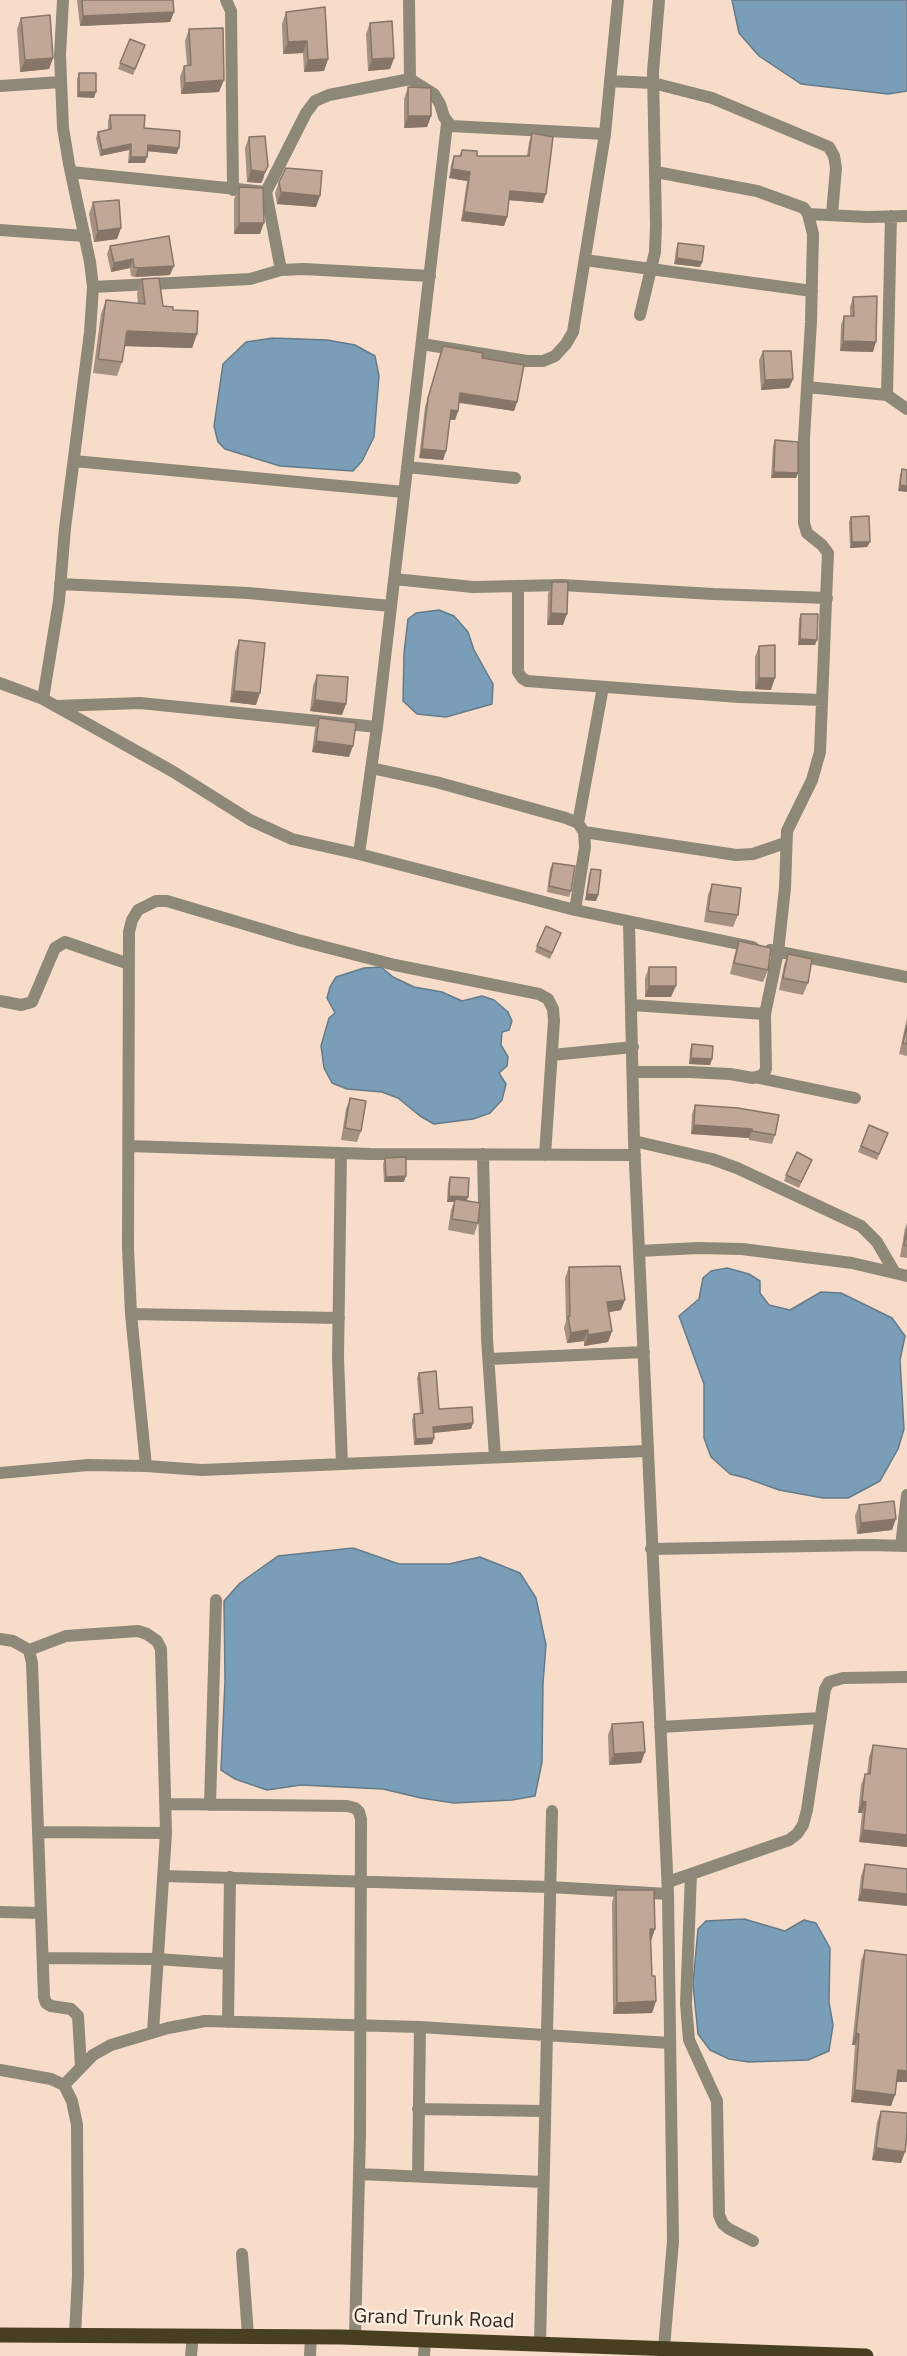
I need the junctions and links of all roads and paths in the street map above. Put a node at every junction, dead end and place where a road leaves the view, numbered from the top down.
1 (63, 0) edge
2 (226, 0) edge
3 (409, 0) edge
4 (618, 0) edge
5 (659, 0) edge
6 (410, 79) junction
7 (610, 81) junction
8 (61, 82) junction
9 (646, 83) junction
10 (0, 86) edge
11 (447, 124) junction
12 (605, 134) junction
13 (71, 172) junction
14 (656, 172) junction
15 (233, 190) junction
16 (266, 192) junction
17 (808, 214) junction
18 (832, 214) junction
19 (891, 216) junction
20 (907, 216) edge
21 (0, 230) edge
22 (85, 236) junction
23 (585, 260) junction
24 (281, 270) junction
25 (650, 270) junction
26 (430, 276) junction
27 (93, 287) junction
28 (812, 291) junction
29 (640, 315) dead end
30 (422, 344) junction
31 (807, 387) junction
32 (887, 395) junction
33 (907, 409) edge
34 (74, 461) junction
35 (407, 467) junction
36 (515, 478) dead end
37 (404, 492) junction
38 (394, 579) junction
39 (60, 584) junction
40 (518, 586) junction
41 (826, 598) junction
42 (391, 606) junction
43 (0, 683) edge
44 (603, 687) junction
45 (42, 699) junction
46 (822, 700) junction
47 (55, 706) junction
48 (377, 727) junction
49 (371, 768) junction
50 (581, 828) junction
51 (785, 843) junction
52 (358, 854) junction
53 (575, 910) junction
54 (629, 922) junction
55 (778, 952) junction
56 (129, 964) junction
57 (907, 977) edge
58 (0, 1001) edge
59 (632, 1005) junction
60 (765, 1014) junction
61 (633, 1047) junction
62 (552, 1055) junction
63 (634, 1072) junction
64 (759, 1078) junction
65 (855, 1098) dead end
66 (634, 1141) junction
67 (129, 1146) junction
68 (341, 1153) junction
69 (483, 1154) junction
70 (545, 1155) junction
71 (634, 1155) junction
72 (639, 1251) junction
73 (901, 1275) edge
74 (131, 1314) junction
75 (339, 1318) junction
76 (644, 1352) junction
77 (489, 1359) junction
78 (647, 1451) junction
79 (495, 1457) junction
80 (342, 1464) junction
81 (146, 1466) junction
82 (0, 1473) edge
83 (907, 1495) edge
84 (904, 1546) edge
85 (651, 1549) junction
86 (216, 1600) dead end
87 (0, 1639) edge
88 (29, 1650) junction
89 (907, 1677) edge
90 (821, 1718) junction
91 (660, 1727) junction
92 (166, 1804) junction
93 (210, 1805) junction
94 (552, 1811) dead end
95 (38, 1832) junction
96 (166, 1833) junction
97 (163, 1876) junction
98 (230, 1877) junction
99 (360, 1881) junction
100 (678, 1881) junction
101 (550, 1887) junction
102 (0, 1912) edge
103 (41, 1913) junction
104 (43, 1958) junction
105 (158, 1959) junction
106 (229, 1964) junction
107 (228, 2022) junction
108 (360, 2026) junction
109 (420, 2027) junction
110 (153, 2032) junction
111 (545, 2034) junction
112 (670, 2043) junction
113 (81, 2067) junction
114 (0, 2070) edge
115 (64, 2085) junction
116 (418, 2109) junction
117 (544, 2110) junction
118 (359, 2174) junction
119 (417, 2176) junction
120 (543, 2182) junction
121 (753, 2241) dead end
122 (242, 2254) dead end
123 (193, 2334) junction
124 (0, 2335) edge
125 (75, 2335) junction
126 (248, 2335) junction
127 (312, 2336) junction
128 (355, 2337) junction
129 (425, 2340) junction
130 (540, 2344) junction
131 (664, 2348) junction
132 (687, 2353) edge
133 (797, 2355) edge
134 (191, 2356) edge
135 (310, 2356) edge
136 (424, 2356) edge
137 (866, 2356) edge

1 - 8 street
2 - 15 street
3 - 6 street
4 - 7 street
5 - 9 street
6 - 11 street
6 - 16 street
7 - 9 street
7 - 12 street
8 - 10 street
8 - 13 street
9 - 14 street
9 - 18 street
11 - 12 street
11 - 26 street
12 - 23 street
13 - 15 street
13 - 22 street
14 - 17 street
14 - 25 street
15 - 16 street
16 - 24 street
17 - 18 street
17 - 28 street
18 - 19 street
19 - 20 street
19 - 32 street
21 - 22 street
22 - 27 street
23 - 25 street
23 - 30 street
24 - 26 street
24 - 27 street
25 - 28 street
25 - 29 street
26 - 30 street
27 - 34 street
28 - 31 street
30 - 35 street
31 - 32 street
31 - 41 street
32 - 33 street
34 - 37 street
34 - 39 street
35 - 36 street
35 - 37 street
37 - 38 street
38 - 40 street
38 - 42 street
39 - 42 street
39 - 45 street
40 - 41 street
40 - 44 street
41 - 46 street
42 - 48 street
43 - 45 street
44 - 46 street
44 - 50 street
45 - 47 street
46 - 51 street
47 - 48 street
47 - 52 street
48 - 49 street
49 - 50 street
49 - 52 street
50 - 51 street
50 - 53 street
51 - 55 street
52 - 53 street
53 - 54 street
54 - 55 street
54 - 59 street
55 - 57 street
55 - 60 street
56 - 58 street
56 - 62 street
56 - 67 street
59 - 60 street
59 - 61 street
60 - 64 street
61 - 62 street
61 - 63 street
62 - 70 street
63 - 64 street
63 - 66 street
64 - 65 street
66 - 71 street
66 - 73 street
67 - 68 street
67 - 74 street
68 - 69 street
68 - 75 street
69 - 70 street
69 - 77 street
70 - 71 street
71 - 72 street
72 - 73 street
72 - 76 street
74 - 75 street
74 - 81 street
75 - 80 street
76 - 77 street
76 - 78 street
77 - 79 street
78 - 79 street
78 - 85 street
79 - 80 street
80 - 81 street
81 - 82 street
83 - 84 street
84 - 85 street
85 - 91 street
86 - 93 street
87 - 88 street
88 - 92 street
88 - 95 street
89 - 90 street
90 - 91 street
90 - 100 street
91 - 100 street
92 - 93 street
92 - 96 street
93 - 99 street
94 - 101 street
95 - 96 street
95 - 103 street
96 - 97 street
97 - 98 street
97 - 105 street
98 - 99 street
98 - 106 street
99 - 101 street
99 - 108 street
100 - 101 street
100 - 112 street
100 - 121 street
101 - 111 street
102 - 103 street
103 - 104 street
104 - 105 street
104 - 113 street
105 - 106 street
105 - 110 street
106 - 107 street
107 - 108 street
107 - 110 street
108 - 109 street
108 - 118 street
109 - 111 street
109 - 116 street
110 - 113 street
111 - 112 street
111 - 117 street
112 - 131 street
113 - 115 street
114 - 115 street
115 - 125 street
116 - 117 street
116 - 119 street
117 - 120 street
118 - 119 street
118 - 128 street
119 - 120 street
120 - 130 street
122 - 126 street
123 - 125 main road, Grand Trunk Road
123 - 126 main road, Grand Trunk Road
123 - 134 street
124 - 125 main road, Grand Trunk Road
126 - 127 main road, Grand Trunk Road
127 - 128 main road, Grand Trunk Road
127 - 135 street
128 - 129 main road, Grand Trunk Road
129 - 130 main road, Grand Trunk Road
129 - 136 street
130 - 131 main road, Grand Trunk Road
131 - 132 main road, Grand Trunk Road
132 - 133 main road, Grand Trunk Road
133 - 137 main road, Grand Trunk Road

